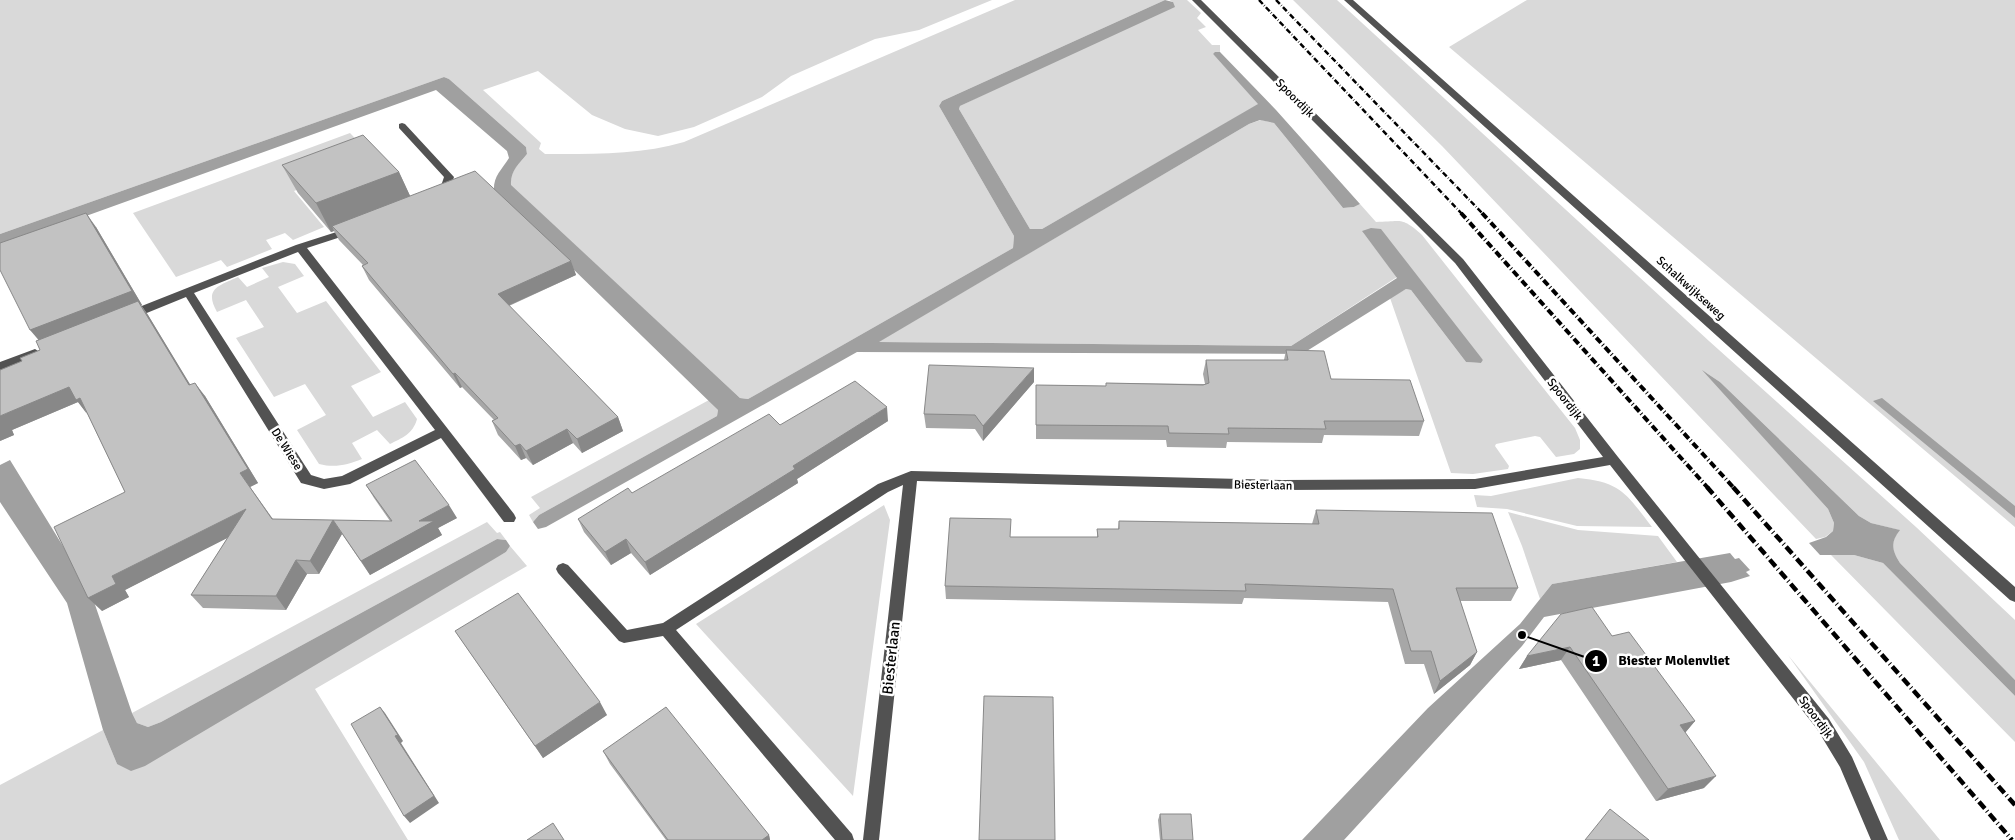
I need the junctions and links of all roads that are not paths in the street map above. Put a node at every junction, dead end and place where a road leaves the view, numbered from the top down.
1 (1196, 0) edge
2 (1348, 0) edge
3 (402, 126) dead end
4 (432, 198) edge
5 (362, 226) edge
6 (300, 247) junction
7 (188, 292) junction
8 (117, 320) edge
9 (45, 349) edge
10 (0, 367) edge
11 (443, 431) junction
12 (1613, 460) junction
13 (911, 476) junction
14 (509, 518) dead end
15 (563, 569) dead end
16 (2015, 596) edge
17 (666, 628) junction
18 (846, 840) edge
19 (871, 840) edge
20 (1880, 840) edge

1 - 12 street, Spoordijk
2 - 16 street, Schalkwijkseweg
3 - 4 street
5 - 6 street
6 - 7 street
6 - 11 street
7 - 8 street
7 - 11 street, De Wiese
9 - 10 street
11 - 14 street
12 - 13 street, Biesterlaan
12 - 20 street, Spoordijk
13 - 17 street, Biesterlaan
13 - 19 street, Biesterlaan
15 - 17 street, Biesterlaan
17 - 18 street

